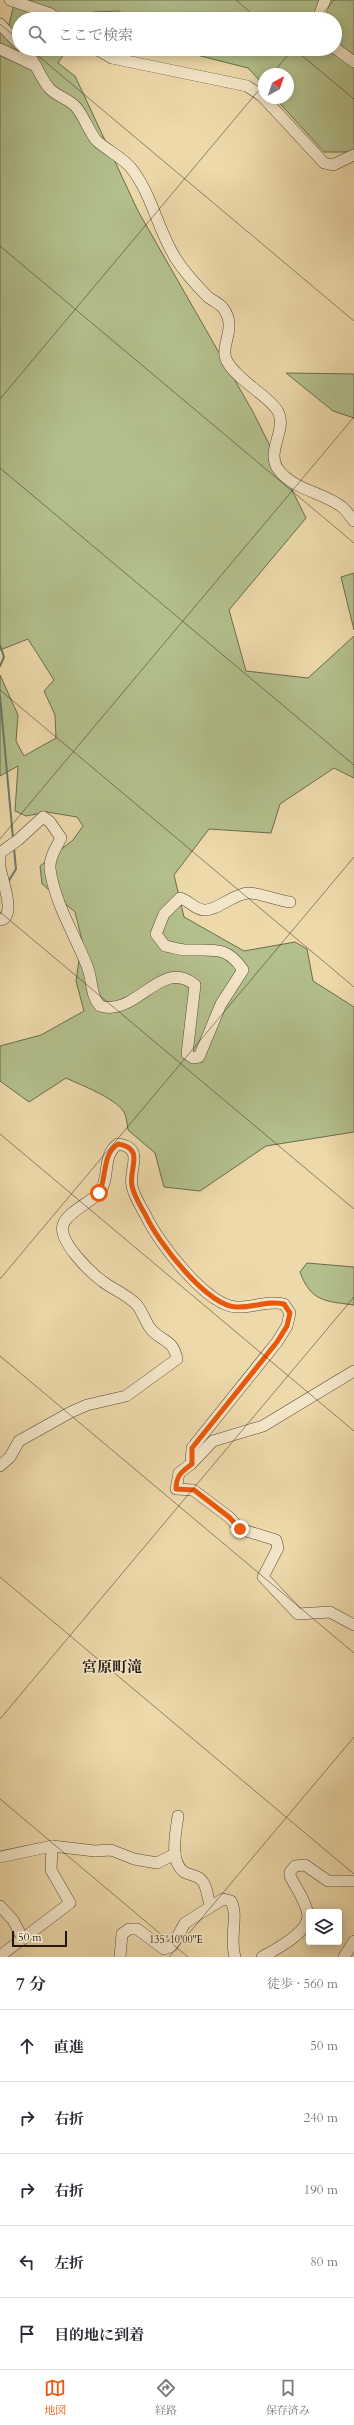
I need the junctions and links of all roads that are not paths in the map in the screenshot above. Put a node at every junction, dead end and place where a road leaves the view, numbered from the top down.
1 (10, 0) edge
2 (325, 0) edge
3 (45, 12) edge
4 (321, 12) edge
5 (0, 24) edge
6 (12, 37) edge
7 (0, 49) edge
8 (342, 53) edge
9 (12, 55) edge
10 (15, 56) edge
11 (29, 56) edge
12 (108, 56) edge
13 (354, 62) edge
14 (36, 66) junction
15 (354, 156) edge
16 (354, 521) edge
17 (0, 862) edge
18 (0, 867) edge
19 (290, 902) dead end
20 (0, 920) edge
21 (354, 1371) edge
22 (192, 1464) junction
23 (0, 1466) edge
24 (354, 1625) edge
25 (178, 1816) dead end
26 (52, 1846) junction
27 (175, 1854) junction
28 (0, 1857) edge
29 (354, 1881) edge
30 (0, 1906) edge
31 (211, 1906) junction
32 (23, 1939) junction
33 (354, 1940) edge
34 (7, 1955) edge
35 (120, 1957) edge
36 (235, 1957) edge
37 (262, 1957) edge
38 (344, 1957) edge

1 - 3 street
2 - 4 street
5 - 6 street
7 - 9 street
8 - 13 street
10 - 14 street
11 - 14 street
12 - 15 street
14 - 16 street
17 - 19 street
18 - 20 street
21 - 22 street
22 - 23 street
22 - 24 street
25 - 27 street
26 - 27 street
26 - 28 street
26 - 32 street
27 - 31 street
29 - 37 street
30 - 32 street
31 - 35 street
31 - 36 street
32 - 34 street
33 - 38 street

